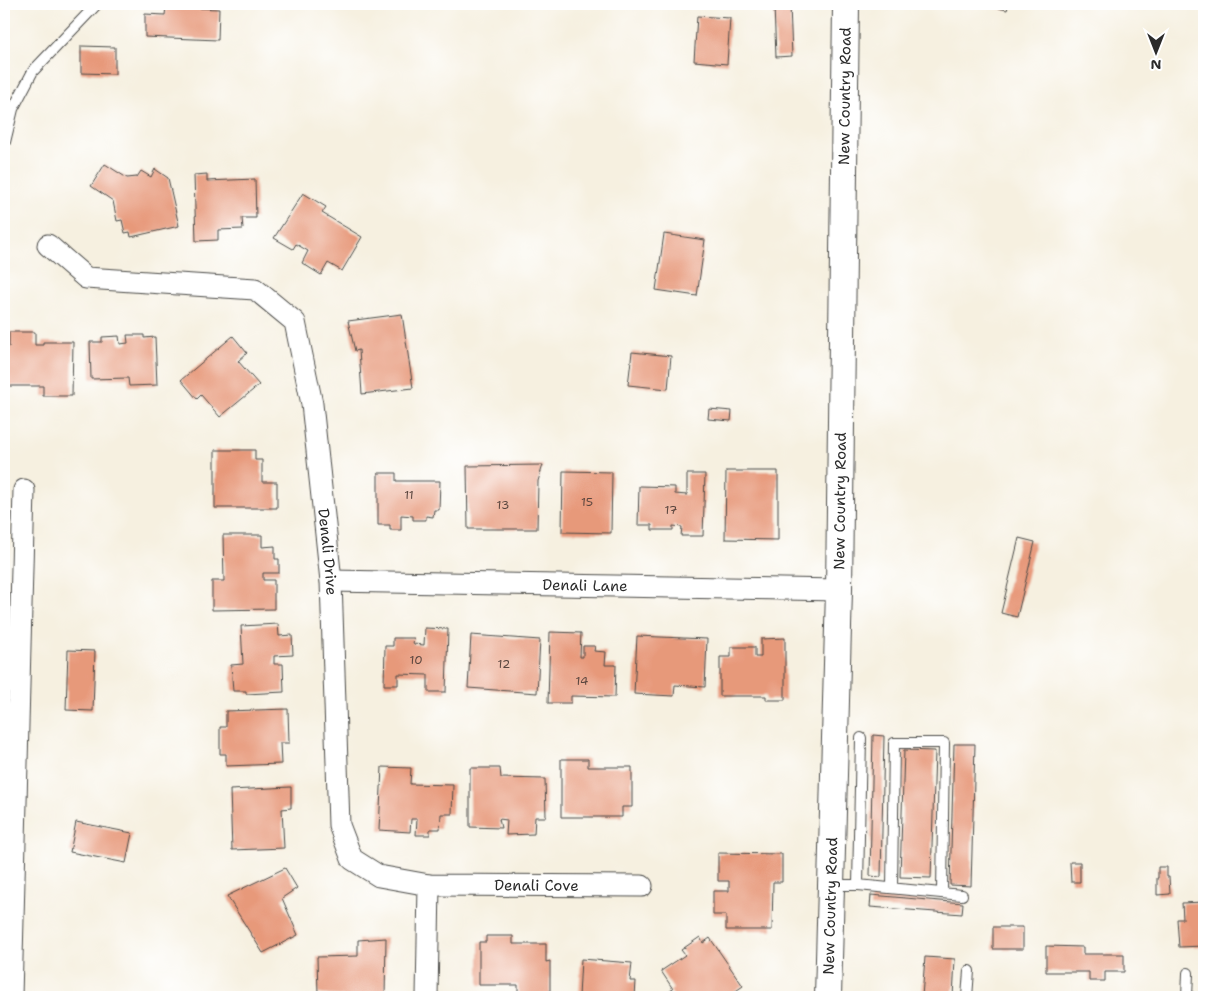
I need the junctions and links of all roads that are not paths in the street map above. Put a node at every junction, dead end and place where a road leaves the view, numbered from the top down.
1 (97, 4) edge
2 (846, 4) edge
3 (5, 142) dead end
4 (48, 245) dead end
5 (24, 490) dead end
6 (331, 581) junction
7 (839, 590) junction
8 (861, 738) dead end
9 (429, 885) junction
10 (858, 885) junction
11 (642, 886) dead end
12 (831, 886) junction
13 (892, 888) junction
14 (942, 893) junction
15 (962, 895) dead end
16 (969, 972) dead end
17 (1188, 972) dead end
18 (11, 997) edge
19 (427, 997) edge
20 (828, 997) edge
21 (967, 997) edge
22 (1187, 997) edge

1 - 3 lane
2 - 7 street, New Country Road
4 - 6 street, Denali Drive
5 - 18 street
6 - 7 street, Denali Lane
6 - 9 street, Denali Drive
7 - 12 street, New Country Road
8 - 10 lane
9 - 11 street, Denali Cove
9 - 19 street
10 - 12 lane
10 - 13 lane
12 - 20 street, New Country Road
13 - 14 lane
13 - 14 lane
14 - 15 lane
16 - 21 lane
17 - 22 lane

